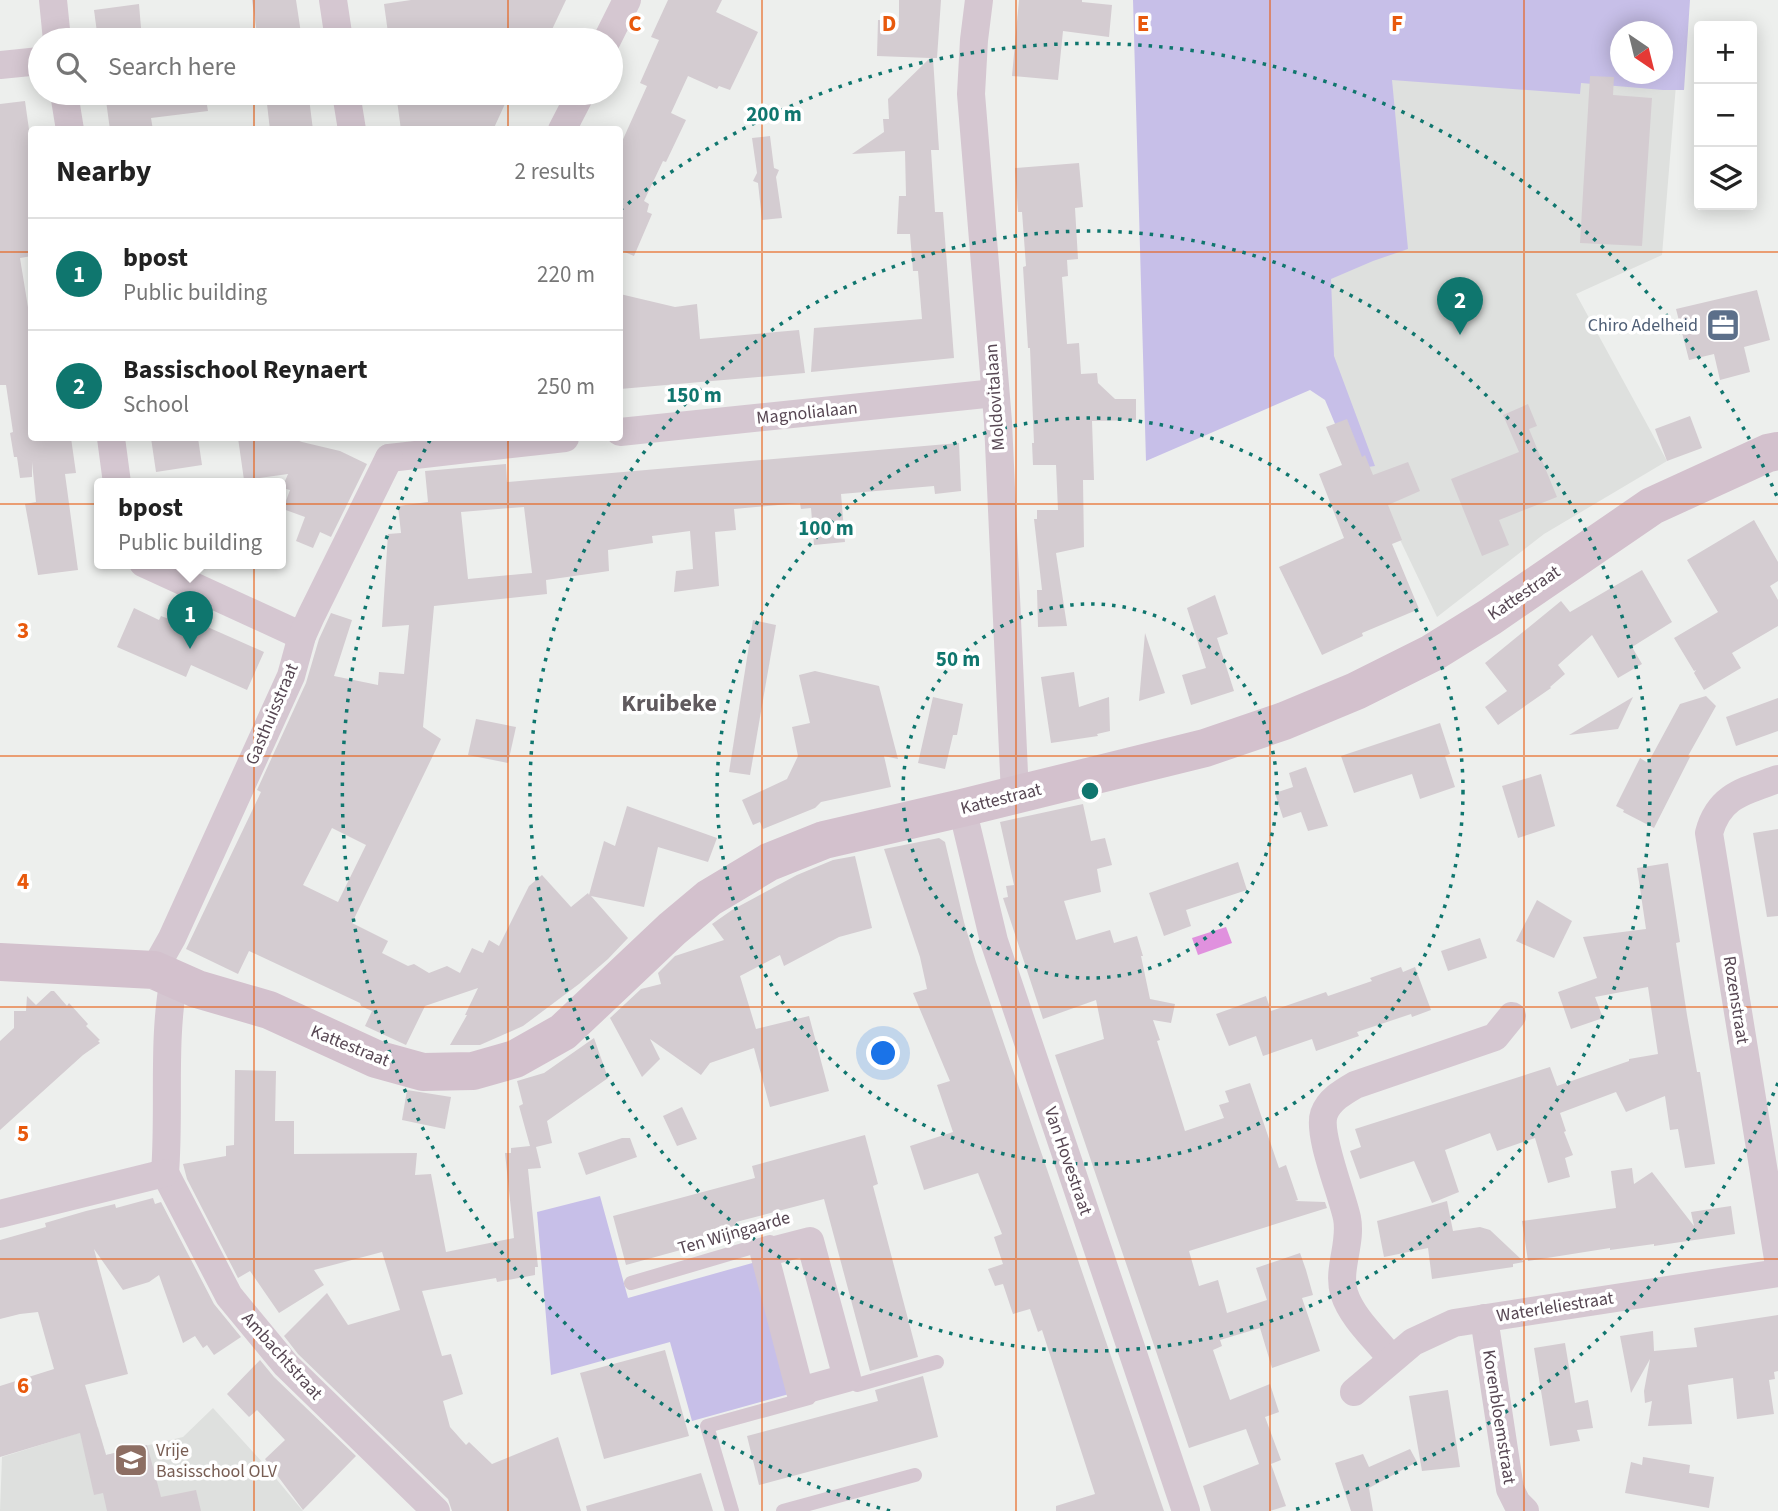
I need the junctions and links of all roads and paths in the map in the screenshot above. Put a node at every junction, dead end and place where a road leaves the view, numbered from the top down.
1 (53, 0) edge
2 (333, 0) edge
3 (627, 0) edge
4 (979, 0) edge
5 (56, 28) edge
6 (337, 28) edge
7 (613, 28) edge
8 (28, 62) edge
9 (0, 65) edge
10 (66, 105) edge
11 (348, 105) edge
12 (574, 105) edge
13 (69, 126) edge
14 (351, 126) edge
15 (564, 126) edge
16 (995, 393) junction
17 (623, 432) edge
18 (111, 441) edge
19 (497, 441) edge
20 (387, 448) edge
21 (1778, 451) edge
22 (116, 478) edge
23 (156, 569) edge
24 (302, 636) junction
25 (1778, 779) edge
26 (1015, 795) junction
27 (962, 808) junction
28 (0, 962) edge
29 (164, 974) junction
30 (1512, 1016) dead end
31 (165, 1173) junction
32 (0, 1214) edge
33 (1778, 1259) edge
34 (1778, 1273) edge
35 (631, 1283) dead end
36 (1484, 1318) junction
37 (1391, 1358) junction
38 (937, 1363) dead end
39 (852, 1382) junction
40 (1354, 1392) dead end
41 (915, 1475) dead end
42 (436, 1511) edge
43 (732, 1511) edge
44 (783, 1511) edge
45 (1186, 1511) edge
46 (1525, 1511) edge

1 - 5 street
2 - 6 street
3 - 7 street
4 - 16 street, Moldovitalaan
8 - 9 street
10 - 13 street
11 - 14 street
12 - 15 street
16 - 17 street, Magnolialaan
16 - 26 street, Moldovitalaan
18 - 22 street
19 - 20 street
20 - 24 street, Gasthuisstraat
21 - 26 street, Kattestraat
23 - 24 street
24 - 29 street, Gasthuisstraat
25 - 33 street, Rozenstraat
26 - 27 street, Kattestraat
27 - 29 street, Kattestraat
27 - 45 street, Van Hovestraat
28 - 29 street, Kattestraat
29 - 31 street, Gasthuisstraat
30 - 37 street
31 - 32 street
31 - 42 street, Ambachtstraat
34 - 36 street, Waterleliestraat
35 - 39 lane, Ten Wijngaarde
36 - 37 street, Waterleliestraat
36 - 46 street, Korenbloemstraat
37 - 40 street, Waterleliestraat
38 - 39 lane
39 - 39 street
39 - 43 lane
41 - 44 lane

